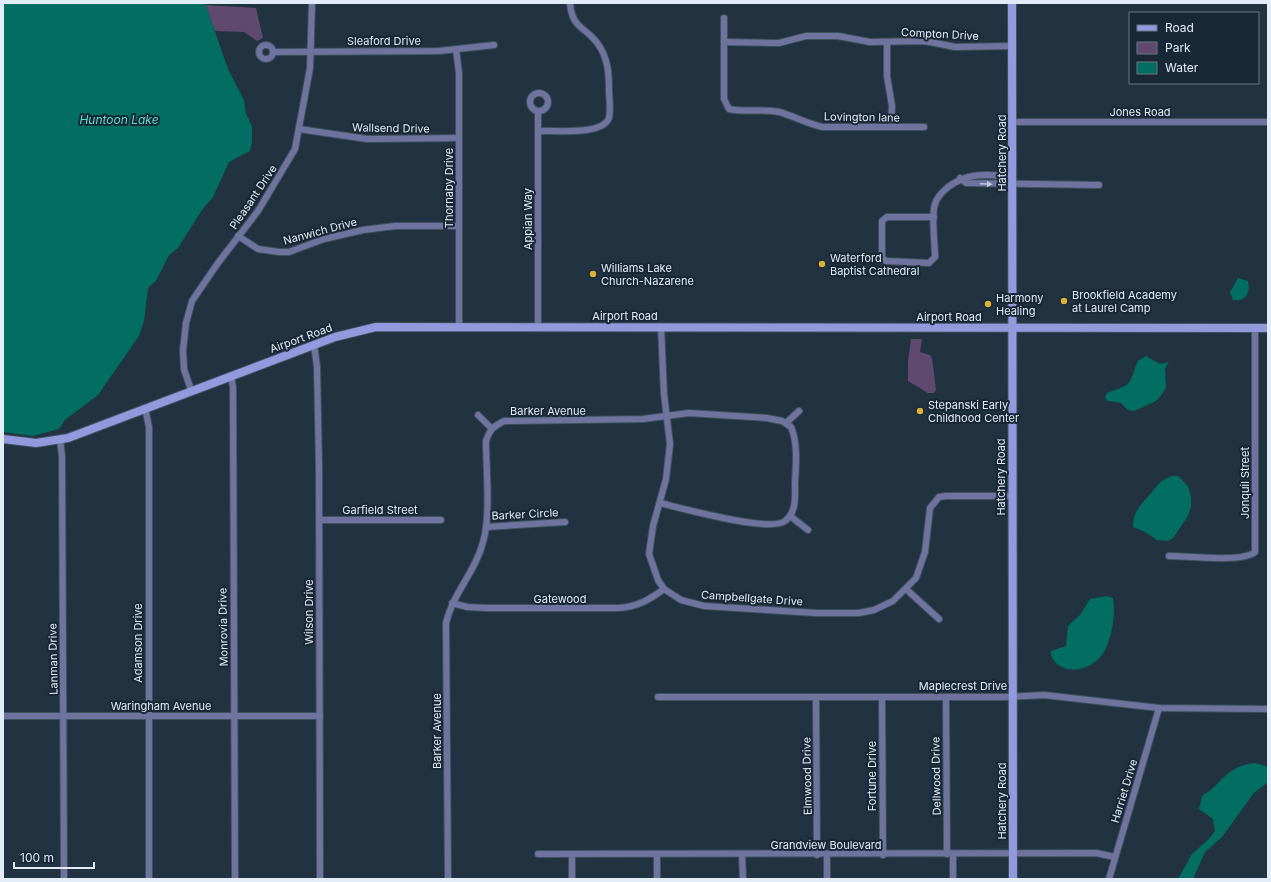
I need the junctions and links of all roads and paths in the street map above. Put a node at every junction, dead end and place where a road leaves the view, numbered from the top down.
1 (312, 3) edge
2 (570, 3) edge
3 (1012, 3) edge
4 (724, 18) dead end
5 (724, 42) junction
6 (887, 42) junction
7 (494, 45) dead end
8 (1012, 46) junction
9 (456, 49) junction
10 (274, 52) dead end
11 (312, 52) junction
12 (538, 111) dead end
13 (1012, 122) junction
14 (1268, 122) edge
15 (891, 127) junction
16 (924, 128) dead end
17 (299, 129) junction
18 (538, 131) junction
19 (459, 138) junction
20 (1013, 180) junction
21 (1099, 185) dead end
22 (934, 217) junction
23 (459, 226) junction
24 (238, 236) junction
25 (459, 326) junction
26 (538, 327) junction
27 (661, 327) junction
28 (1012, 328) junction
29 (1255, 328) junction
30 (1268, 328) edge
31 (314, 344) junction
32 (231, 376) junction
33 (191, 390) junction
34 (145, 408) junction
35 (799, 411) dead end
36 (478, 415) dead end
37 (667, 417) junction
38 (786, 424) junction
39 (491, 428) junction
40 (3, 439) edge
41 (60, 440) junction
42 (1012, 496) junction
43 (660, 503) junction
44 (790, 516) junction
45 (319, 520) junction
46 (441, 520) dead end
47 (565, 522) dead end
48 (486, 527) junction
49 (808, 530) dead end
50 (1170, 556) dead end
51 (664, 589) junction
52 (906, 589) junction
53 (452, 602) junction
54 (939, 619) dead end
55 (1012, 696) junction
56 (658, 697) dead end
57 (816, 697) junction
58 (882, 697) junction
59 (946, 697) junction
60 (1159, 708) junction
61 (1268, 708) edge
62 (148, 715) junction
63 (3, 716) edge
64 (63, 716) junction
65 (234, 716) junction
66 (320, 716) junction
67 (538, 854) dead end
68 (950, 854) junction
69 (1013, 854) junction
70 (572, 855) junction
71 (656, 855) junction
72 (742, 855) junction
73 (817, 855) junction
74 (827, 855) junction
75 (883, 855) junction
76 (1115, 857) junction
77 (64, 879) edge
78 (149, 879) edge
79 (234, 879) edge
80 (320, 879) edge
81 (448, 879) edge
82 (572, 879) edge
83 (657, 879) edge
84 (743, 879) edge
85 (827, 879) edge
86 (953, 879) edge
87 (1013, 879) edge
88 (1109, 879) edge

1 - 11 street, Pleasant Drive
2 - 18 street
3 - 8 street, Hatchery Road
4 - 5 street, Lovington lane
5 - 6 street, Compton Drive
5 - 15 street, Lovington lane
6 - 8 street, Compton Drive
6 - 15 street
7 - 9 street, Sleaford Drive
8 - 13 street, Hatchery Road
9 - 11 street, Sleaford Drive
9 - 19 street, Thornaby Drive
10 - 11 street, Sleaford Drive
11 - 17 street, Pleasant Drive
12 - 18 street, Appian Way
13 - 14 street, Jones Road
13 - 20 street, Hatchery Road
15 - 16 street, Lovington lane
17 - 19 street, Wallsend Drive
17 - 24 street, Pleasant Drive
18 - 26 street, Appian Way
19 - 23 street, Thornaby Drive
20 - 21 street
20 - 22 street
20 - 28 street, Hatchery Road
22 - 22 street
23 - 24 street, Nanwich Drive
23 - 25 street, Thornaby Drive
24 - 33 street, Pleasant Drive
25 - 26 street, Airport Road
25 - 31 street, Airport Road
26 - 27 street, Airport Road
27 - 28 street, Airport Road
27 - 37 street
28 - 29 street, Airport Road
28 - 42 street, Hatchery Road
29 - 30 street, Airport Road
29 - 50 street, Jonquil Street
31 - 32 street, Airport Road
31 - 45 street, Wilson Drive
32 - 33 street, Airport Road
32 - 65 street, Monrovia Drive
33 - 34 street, Airport Road
34 - 41 street, Airport Road
34 - 62 street, Adamson Drive
35 - 38 street
36 - 39 street
37 - 38 street, Barker Avenue
37 - 39 street, Barker Avenue
37 - 43 street
38 - 44 street
39 - 48 street, Barker Avenue
40 - 41 street, Airport Road
41 - 64 street, Lanman Drive
42 - 52 street, Campbellgate Drive
42 - 55 street, Hatchery Road
43 - 44 street
43 - 51 street
44 - 49 street
45 - 46 street, Garfield Street
45 - 66 street, Wilson Drive
47 - 48 street, Barker Circle
48 - 53 street, Barker Avenue
51 - 52 street, Campbellgate Drive
51 - 53 street, Gatewood
52 - 54 street
53 - 81 street, Barker Avenue
55 - 59 street, Maplecrest Drive
55 - 60 street, Maplecrest Drive
55 - 69 street, Hatchery Road
56 - 57 street, Maplecrest Drive
57 - 58 street, Maplecrest Drive
57 - 73 street, Elmwood Drive
58 - 59 street, Maplecrest Drive
58 - 75 street, Fortune Drive
59 - 68 street, Dellwood Drive
60 - 61 street, Maplecrest Drive
60 - 76 street, Harriet Drive
62 - 64 street, Waringham Avenue
62 - 65 street, Waringham Avenue
62 - 78 street, Adamson Drive
63 - 64 street, Waringham Avenue
64 - 77 street, Lanman Drive
65 - 66 street, Waringham Avenue
65 - 79 street, Monrovia Drive
66 - 80 street, Wilson Drive
67 - 70 street, Grandview Boulevard
68 - 69 street, Grandview Boulevard
68 - 75 street, Grandview Boulevard
68 - 86 street, Dellwood Drive
69 - 76 street, Grandview Boulevard
69 - 87 street, Hatchery Road
70 - 71 street, Grandview Boulevard
70 - 82 street
71 - 72 street, Grandview Boulevard
71 - 83 street
72 - 73 street, Grandview Boulevard
72 - 84 street
73 - 74 street, Grandview Boulevard
74 - 75 street, Grandview Boulevard
74 - 85 street
76 - 88 street, Harriet Drive

